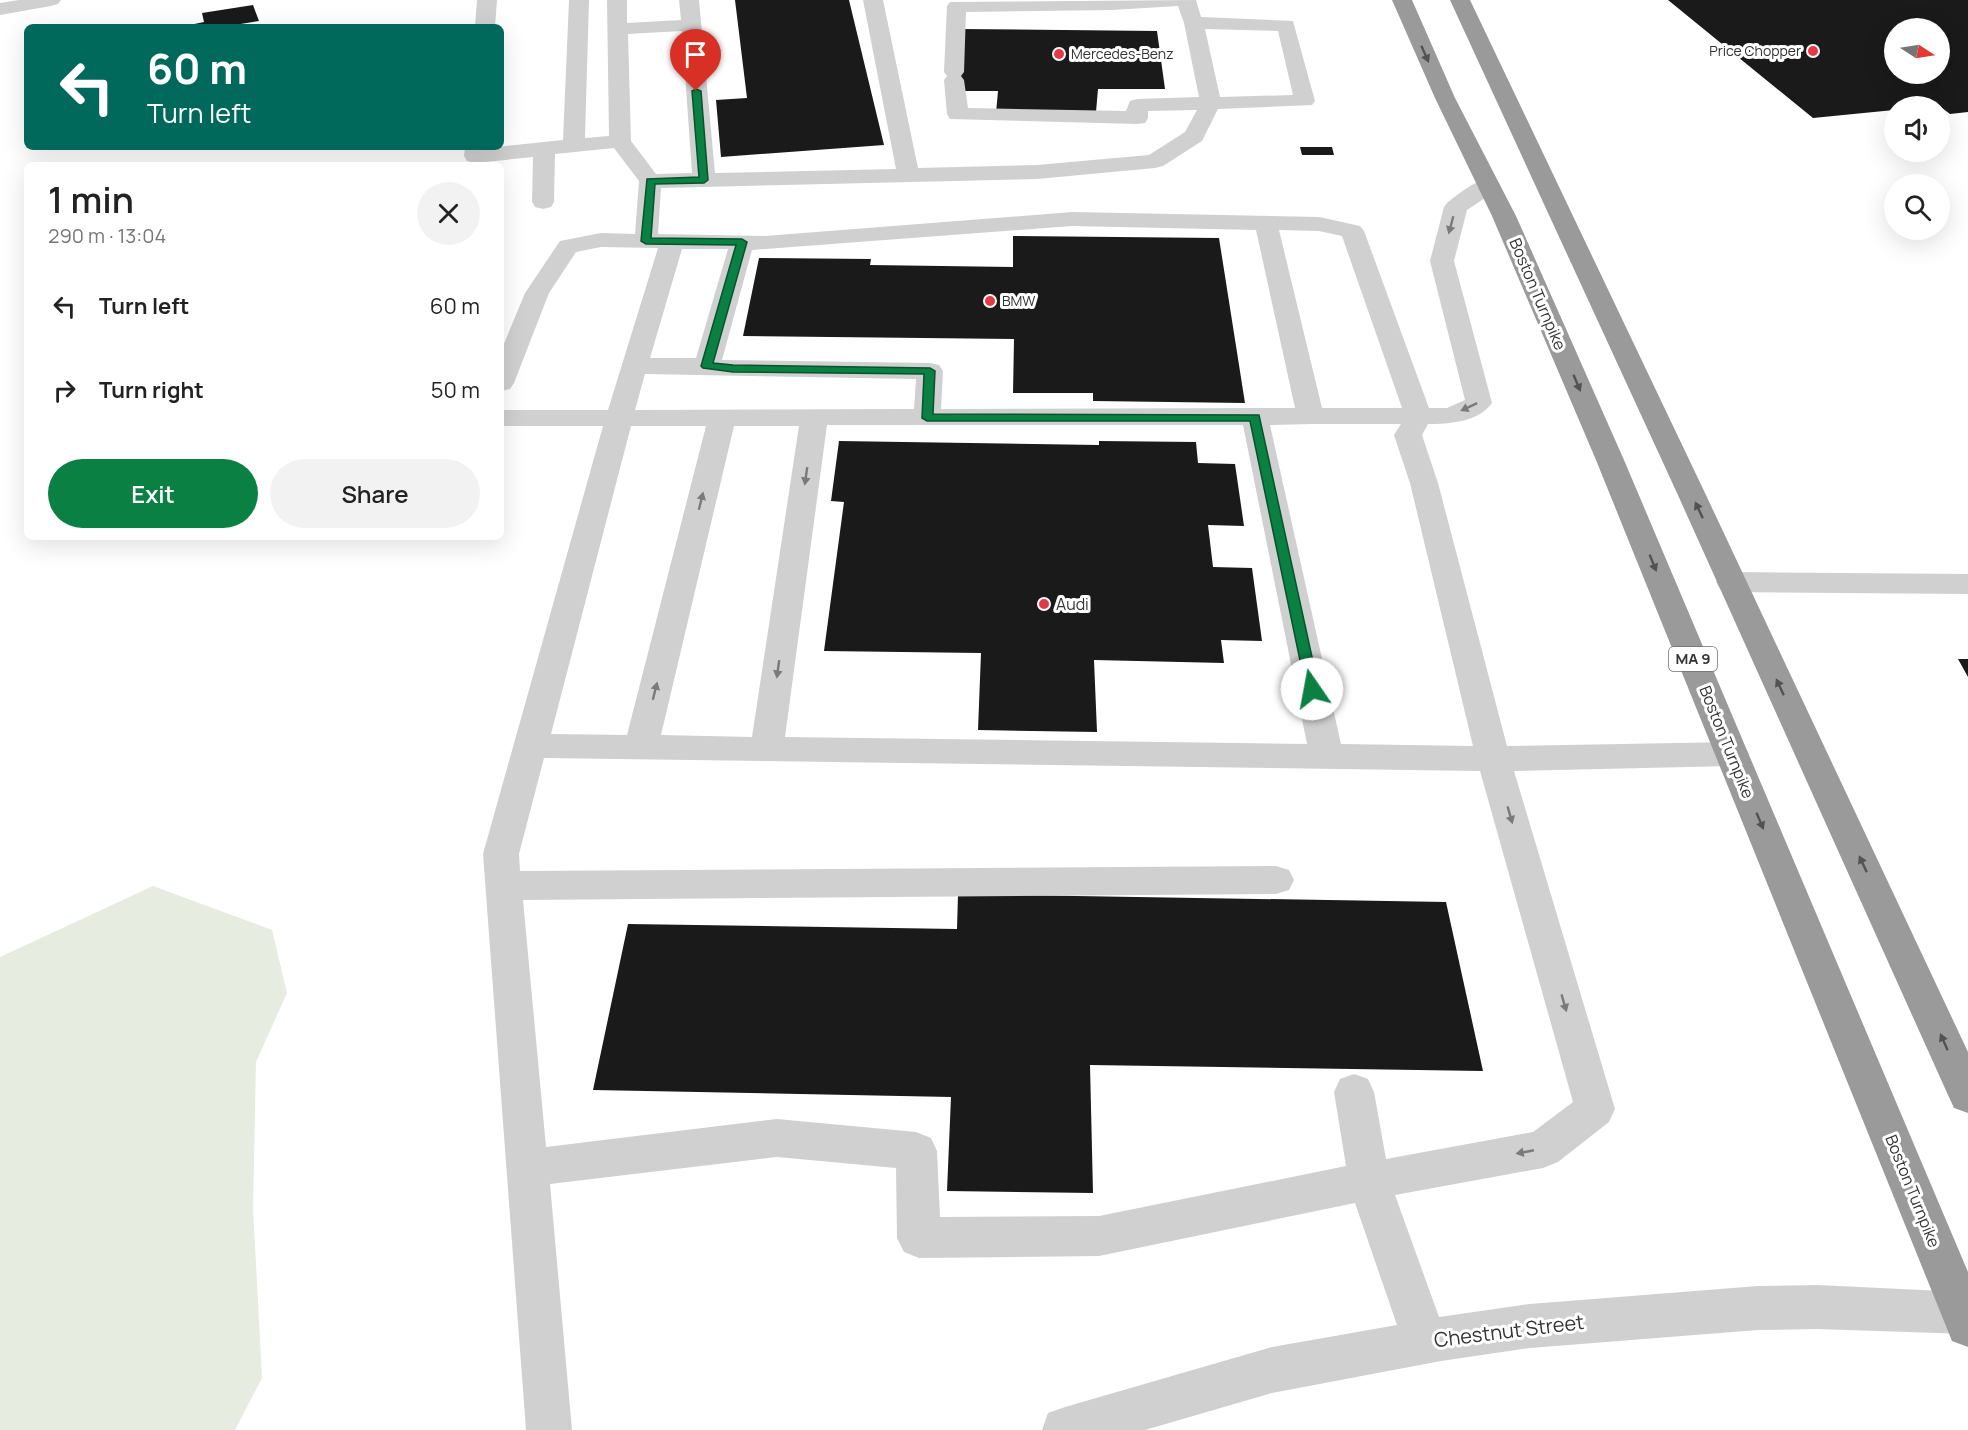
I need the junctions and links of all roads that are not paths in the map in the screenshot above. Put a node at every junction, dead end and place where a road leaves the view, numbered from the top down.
1 (51, 0) edge
2 (487, 0) edge
3 (579, 0) edge
4 (617, 0) edge
5 (689, 0) edge
6 (873, 0) edge
7 (1185, 0) edge
8 (1400, 0) edge
9 (1467, 5) edge
10 (0, 9) edge
11 (1194, 23) junction
12 (485, 24) edge
13 (691, 25) junction
14 (619, 29) junction
15 (1211, 103) junction
16 (620, 141) junction
17 (574, 146) junction
18 (544, 149) junction
19 (475, 156) edge
20 (908, 175) junction
21 (704, 180) junction
22 (650, 181) junction
23 (1489, 185) junction
24 (543, 202) dead end
25 (1266, 223) junction
26 (646, 241) junction
27 (672, 241) junction
28 (742, 242) junction
29 (635, 366) junction
30 (707, 366) junction
31 (504, 376) edge
32 (1255, 417) junction
33 (1311, 417) junction
34 (1419, 417) junction
35 (504, 418) edge
36 (619, 418) junction
37 (722, 418) junction
38 (814, 418) junction
39 (927, 418) junction
40 (1731, 582) junction
41 (1968, 584) edge
42 (531, 746) junction
43 (642, 747) junction
44 (767, 749) junction
45 (1732, 754) junction
46 (1327, 757) junction
47 (1493, 759) junction
48 (1276, 880) dead end
49 (504, 886) junction
50 (1354, 1092) dead end
51 (1968, 1095) edge
52 (528, 1168) junction
53 (1369, 1181) junction
54 (1966, 1320) edge
55 (1425, 1341) junction
56 (549, 1430) edge
57 (1065, 1430) edge

1 - 10 street
2 - 12 street
3 - 17 street
4 - 14 street
5 - 13 street
6 - 20 street
7 - 11 street
7 - 15 street
8 -> 23 highway, Boston Turnpike / MA 9
40 -> 9 highway
11 - 15 street
11 - 15 street
13 - 14 street
13 - 21 street
14 - 16 street
15 - 20 street
16 - 17 street
16 - 22 street
17 - 18 street
18 - 19 street
18 - 24 street
20 - 21 street
21 - 22 street
22 - 26 street
23 -> 34 street
23 -> 45 highway, Boston Turnpike / MA 9
25 - 28 street
25 - 33 street
25 - 34 street
26 - 27 street
26 - 31 street
27 - 28 street
27 - 29 street
28 - 30 street
29 - 30 street
29 - 36 street
30 - 39 street
32 - 33 street
32 - 39 street
32 - 46 street
33 - 34 street
34 - 47 street
35 - 36 street
36 - 37 street
36 - 42 street
37 - 38 street
43 -> 37 street
38 - 39 street
38 -> 44 street
40 - 41 street
51 -> 40 highway
42 - 43 street
42 - 49 street
43 - 44 street
44 - 46 street
45 - 47 street
45 -> 54 highway, Boston Turnpike / MA 9
46 - 47 street
47 -> 53 street
48 - 49 street
49 - 52 street
50 - 53 street
52 - 53 street
52 - 56 street
53 - 55 street
54 - 55 street, Chestnut Street
55 - 57 street, Chestnut Street

